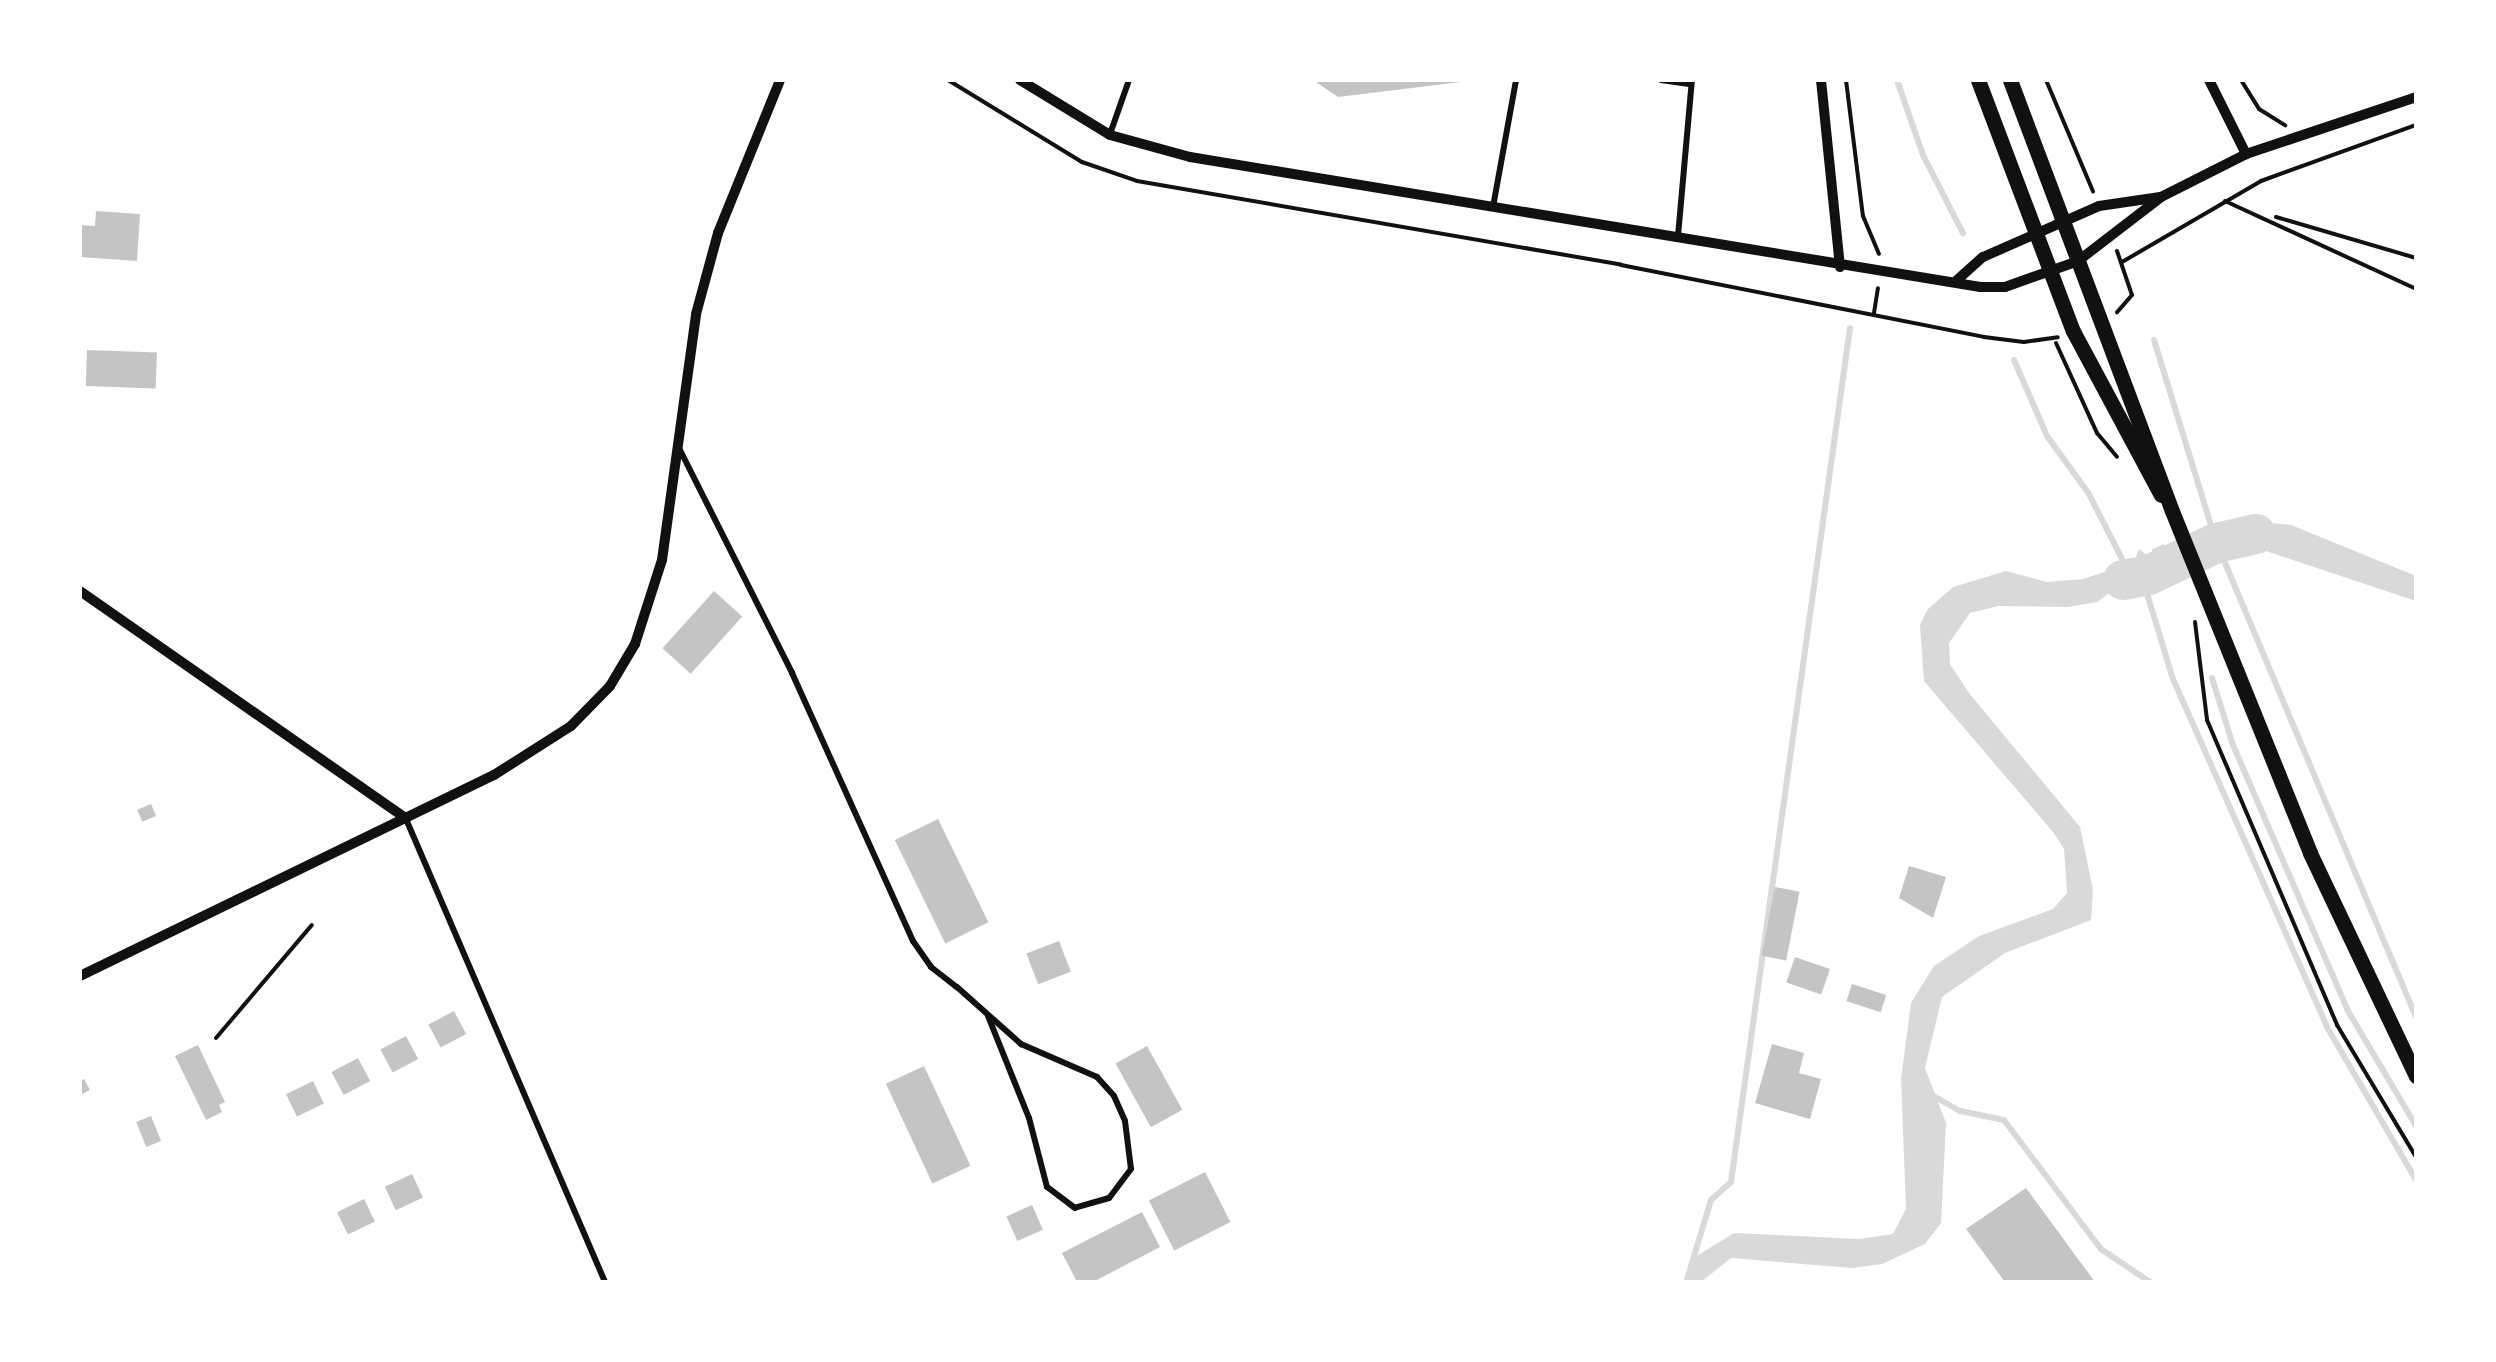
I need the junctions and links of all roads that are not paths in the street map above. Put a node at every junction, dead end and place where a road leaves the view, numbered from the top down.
1 (780, 80) edge
2 (1020, 80) edge
3 (1129, 80) edge
4 (1516, 80) edge
5 (1661, 80) edge
6 (1821, 80) edge
7 (1978, 80) edge
8 (2010, 80) edge
9 (2209, 80) edge
10 (1691, 82) edge
11 (2416, 97) edge
12 (1110, 135) junction
13 (2246, 154) junction
14 (2161, 197) junction
15 (1493, 208) junction
16 (2062, 222) junction
17 (2036, 234) junction
18 (1678, 236) junction
19 (2078, 261) junction
20 (1840, 267) junction
21 (2052, 272) junction
22 (1956, 281) junction
23 (677, 442) junction
24 (2172, 511) junction
25 (80, 592) edge
26 (406, 818) junction
27 (80, 976) edge
28 (988, 1016) junction
29 (2416, 1076) edge
30 (605, 1282) edge

1 - 23 street
2 - 12 street
3 - 12 lane
4 - 15 lane
5 - 10 lane
6 - 20 street
7 - 17 street
8 - 16 street
9 - 13 street
10 - 18 lane
11 - 13 street
12 - 15 street
13 - 14 street
14 - 16 street
14 - 19 street
15 - 18 street
16 - 17 street
16 - 19 street
17 - 21 street
17 - 22 street
18 - 20 street
19 - 21 street
19 - 24 street
20 - 22 street
21 - 22 street
21 - 24 street
23 - 26 street
23 - 28 lane
24 - 29 street
25 - 26 street
26 - 27 street
26 - 30 lane
28 - 28 lane

